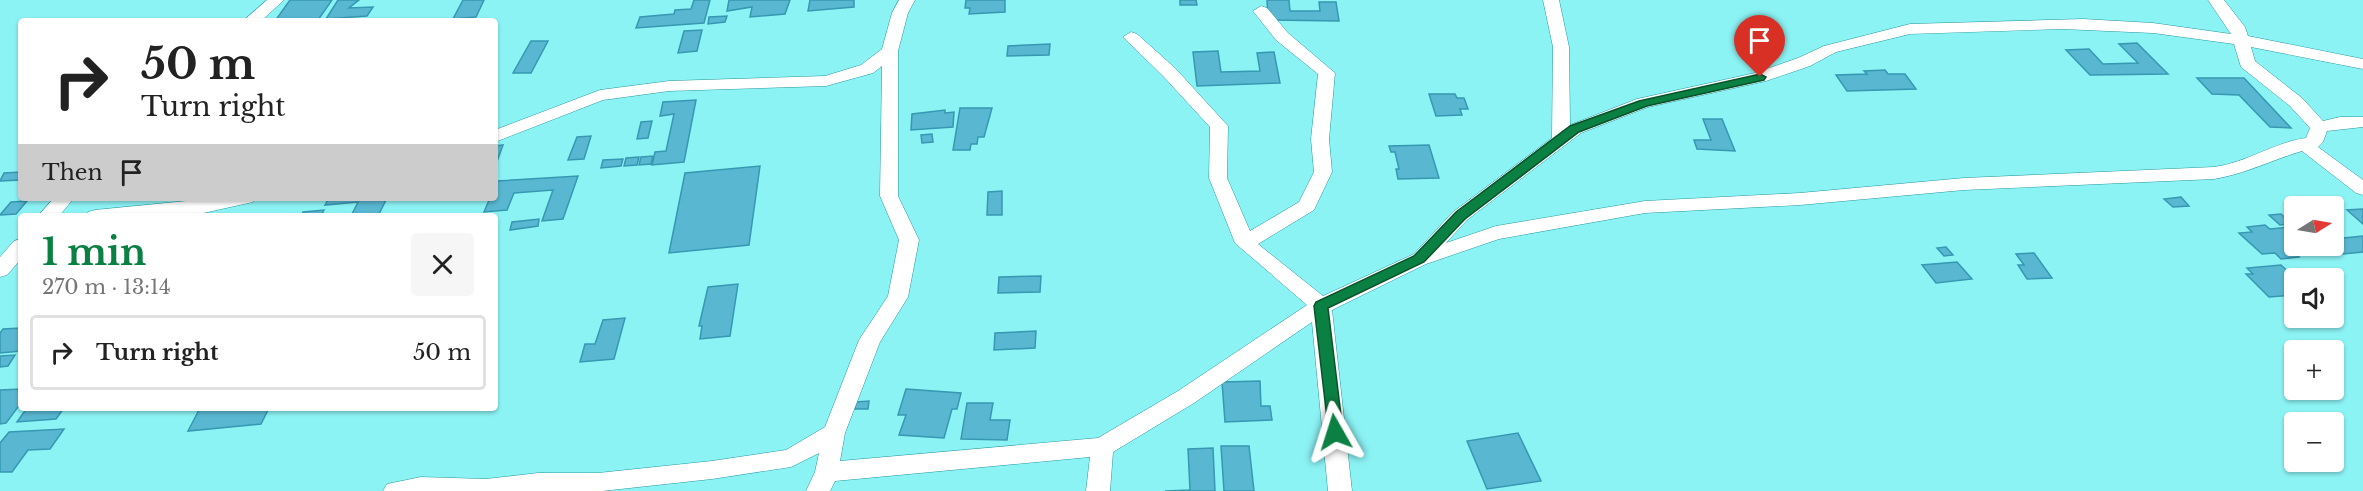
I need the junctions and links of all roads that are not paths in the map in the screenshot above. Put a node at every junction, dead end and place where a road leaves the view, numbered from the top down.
1 (276, 0) edge
2 (907, 0) edge
3 (1551, 0) edge
4 (2216, 0) edge
5 (1261, 11) dead end
6 (255, 18) edge
7 (1131, 37) dead end
8 (2239, 39) junction
9 (890, 51) junction
10 (2363, 64) edge
11 (2363, 122) edge
12 (2319, 127) junction
13 (498, 135) edge
14 (1561, 138) junction
15 (2304, 144) junction
16 (2363, 189) edge
17 (61, 201) edge
18 (232, 201) edge
19 (51, 213) edge
20 (118, 213) edge
21 (1245, 243) junction
22 (18, 250) edge
23 (1419, 259) junction
24 (18, 260) edge
25 (0, 271) edge
26 (1321, 306) junction
27 (834, 433) junction
28 (1102, 447) junction
29 (827, 472) junction
30 (395, 491) edge
31 (818, 491) edge
32 (1098, 491) edge
33 (1340, 491) edge

1 - 6 street
2 - 9 street
3 - 14 street
4 - 8 street
5 - 21 street
7 - 21 street
8 - 10 street
8 - 12 street
8 - 14 street
9 - 13 street
9 - 27 street
11 - 12 street
12 - 15 street
14 - 23 street
15 - 16 street
15 - 23 street
17 - 19 street
18 - 20 street
21 - 26 street
22 - 25 street
23 - 26 street
24 - 25 street
26 - 28 street
26 - 33 street
27 - 29 street
27 - 30 street
28 - 29 street
28 - 32 street
29 - 31 street

